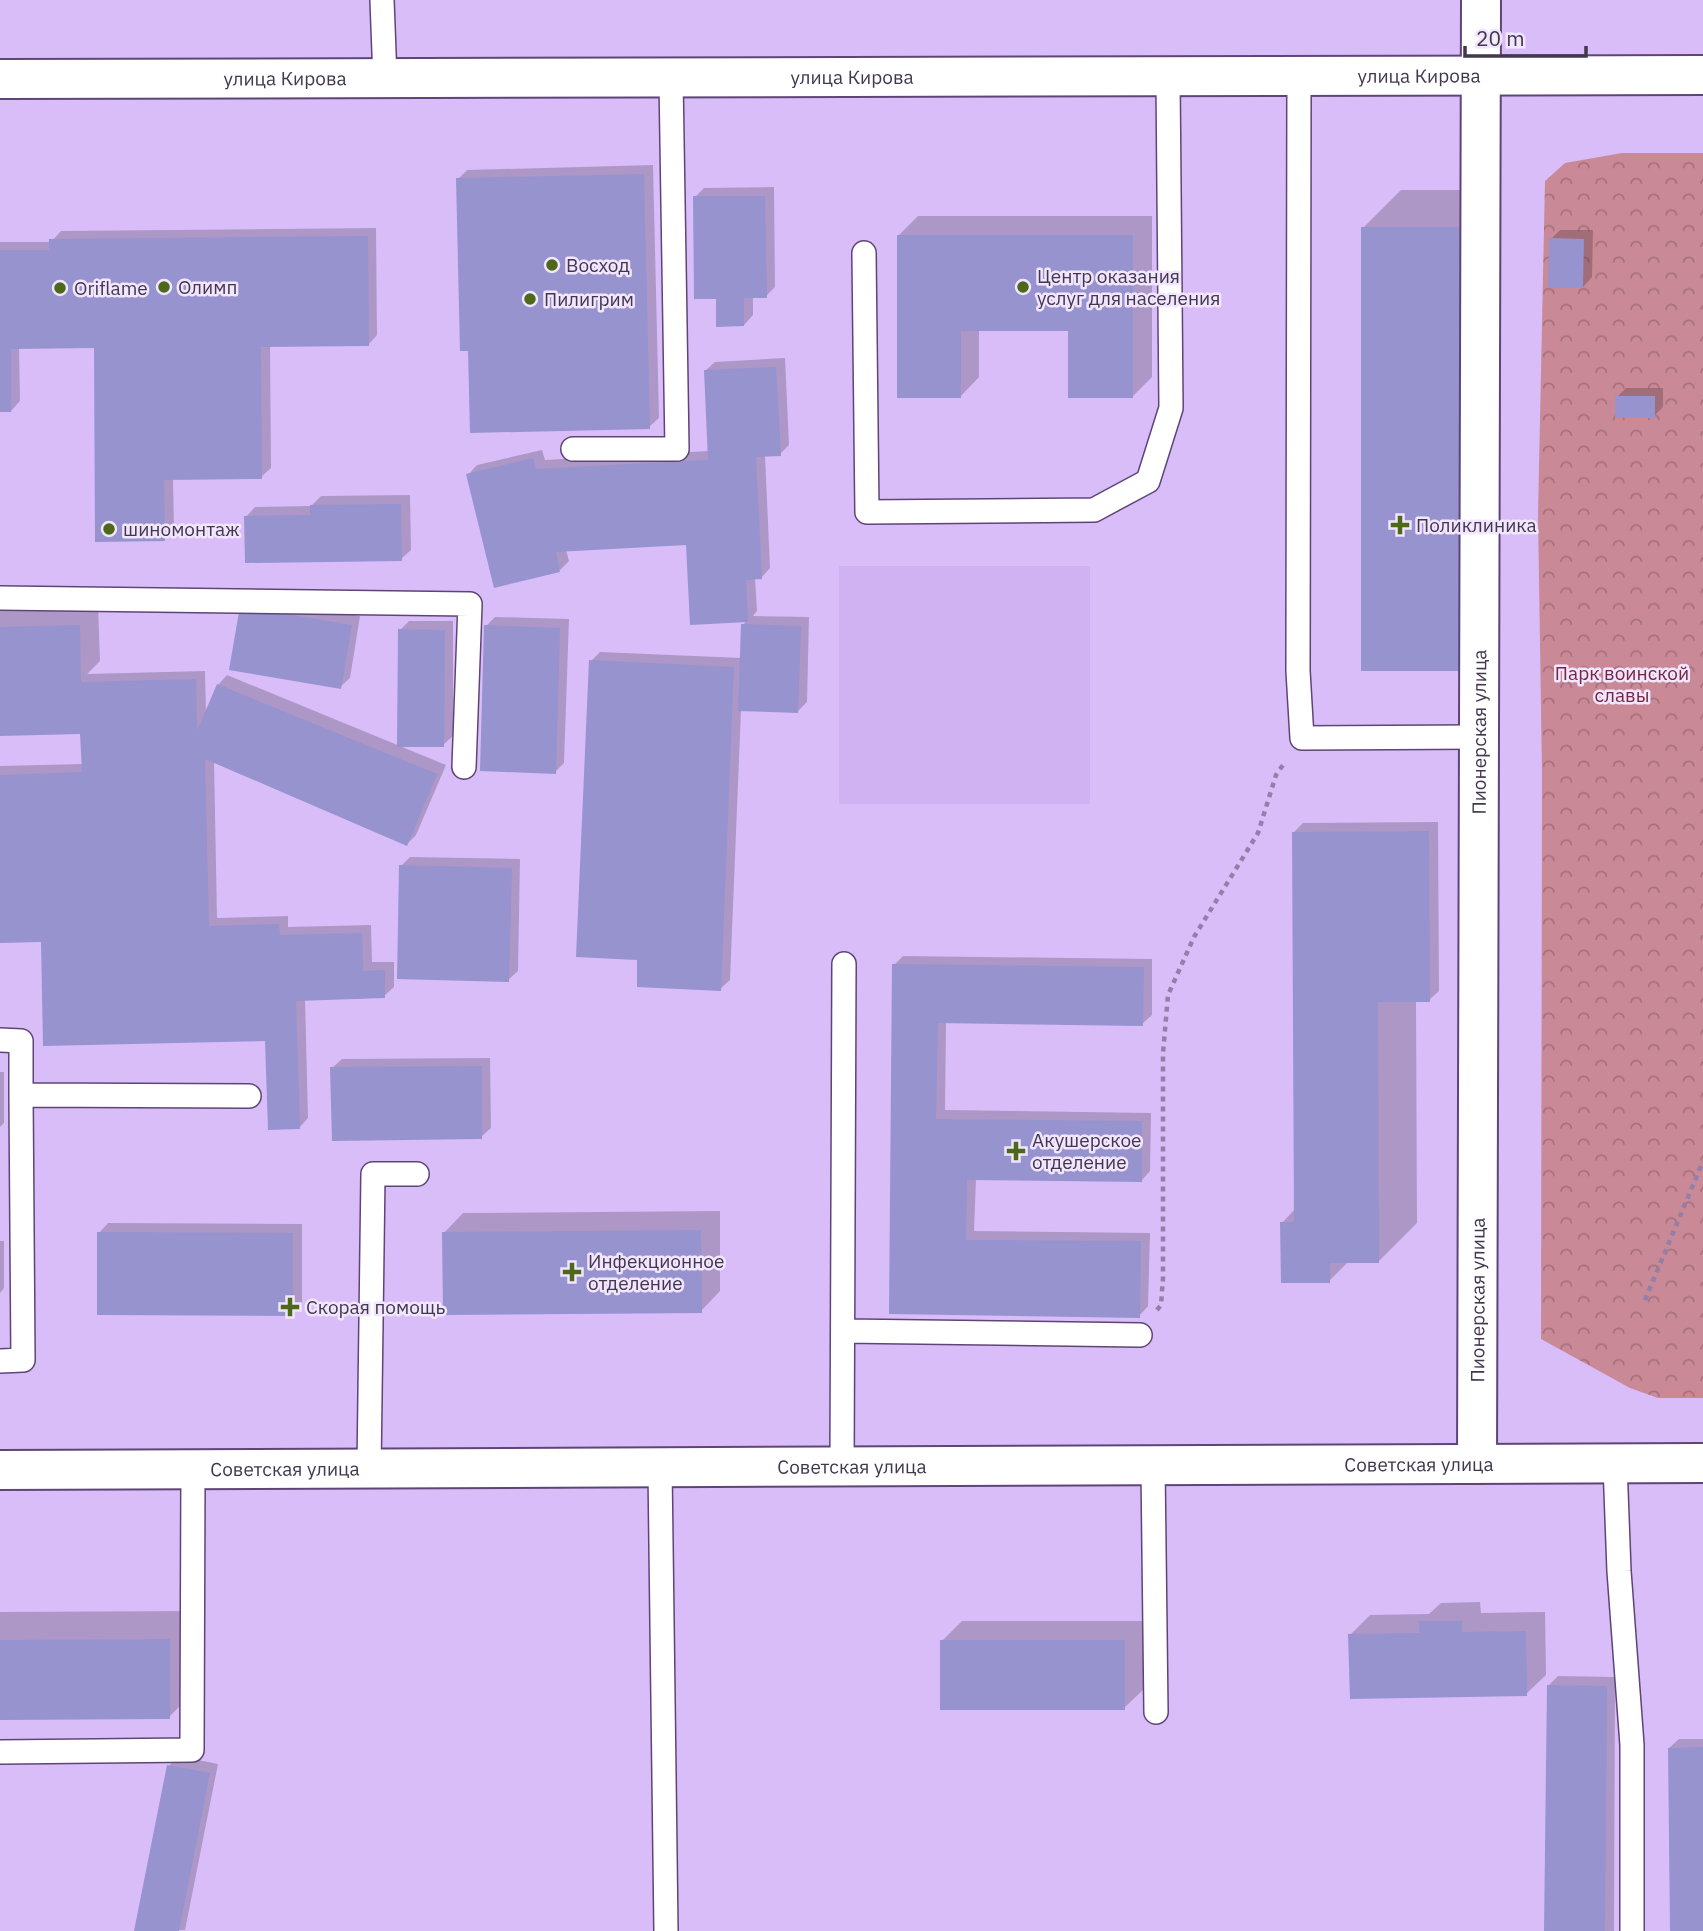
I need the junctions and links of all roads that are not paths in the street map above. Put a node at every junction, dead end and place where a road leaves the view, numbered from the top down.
1 (382, 0) edge
2 (1482, 0) edge
3 (1703, 75) edge
4 (1168, 78) junction
5 (1299, 78) junction
6 (1480, 78) junction
7 (0, 79) edge
8 (385, 79) junction
9 (671, 79) junction
10 (864, 253) dead end
11 (573, 449) dead end
12 (0, 598) edge
13 (1478, 737) junction
14 (464, 767) dead end
15 (844, 964) dead end
16 (0, 1041) edge
17 (21, 1095) junction
18 (249, 1096) dead end
19 (417, 1174) dead end
20 (843, 1331) junction
21 (1140, 1335) road end
22 (0, 1361) edge
23 (1477, 1464) junction
24 (1615, 1464) junction
25 (1703, 1464) edge
26 (842, 1466) junction
27 (1153, 1467) junction
28 (660, 1468) junction
29 (193, 1469) junction
30 (369, 1469) junction
31 (0, 1470) edge
32 (1157, 1712) dead end
33 (0, 1752) edge
34 (666, 1931) edge
35 (1632, 1931) edge

1 - 8 lane
2 - 6 street, Пионерская улица
3 - 6 street, улица Кирова
4 - 5 street, улица Кирова
4 - 9 street, улица Кирова
4 - 10 lane
5 - 6 street, улица Кирова
5 - 13 lane
6 - 13 street, Пионерская улица
7 - 8 street, улица Кирова
8 - 9 street, улица Кирова
9 - 11 lane
12 - 14 lane
13 - 23 street, Пионерская улица
15 - 20 lane
16 - 17 lane
17 - 18 lane
17 - 22 lane
19 - 30 lane
20 - 21 lane
20 - 26 lane
23 - 24 street, Советская улица
23 - 27 street, Советская улица
24 - 25 street, Советская улица
24 - 35 lane
26 - 27 street, Советская улица
26 - 28 street, Советская улица
27 - 32 lane
28 - 30 street, Советская улица
28 - 34 lane
29 - 30 street, Советская улица
29 - 31 street, Советская улица
29 - 33 lane

